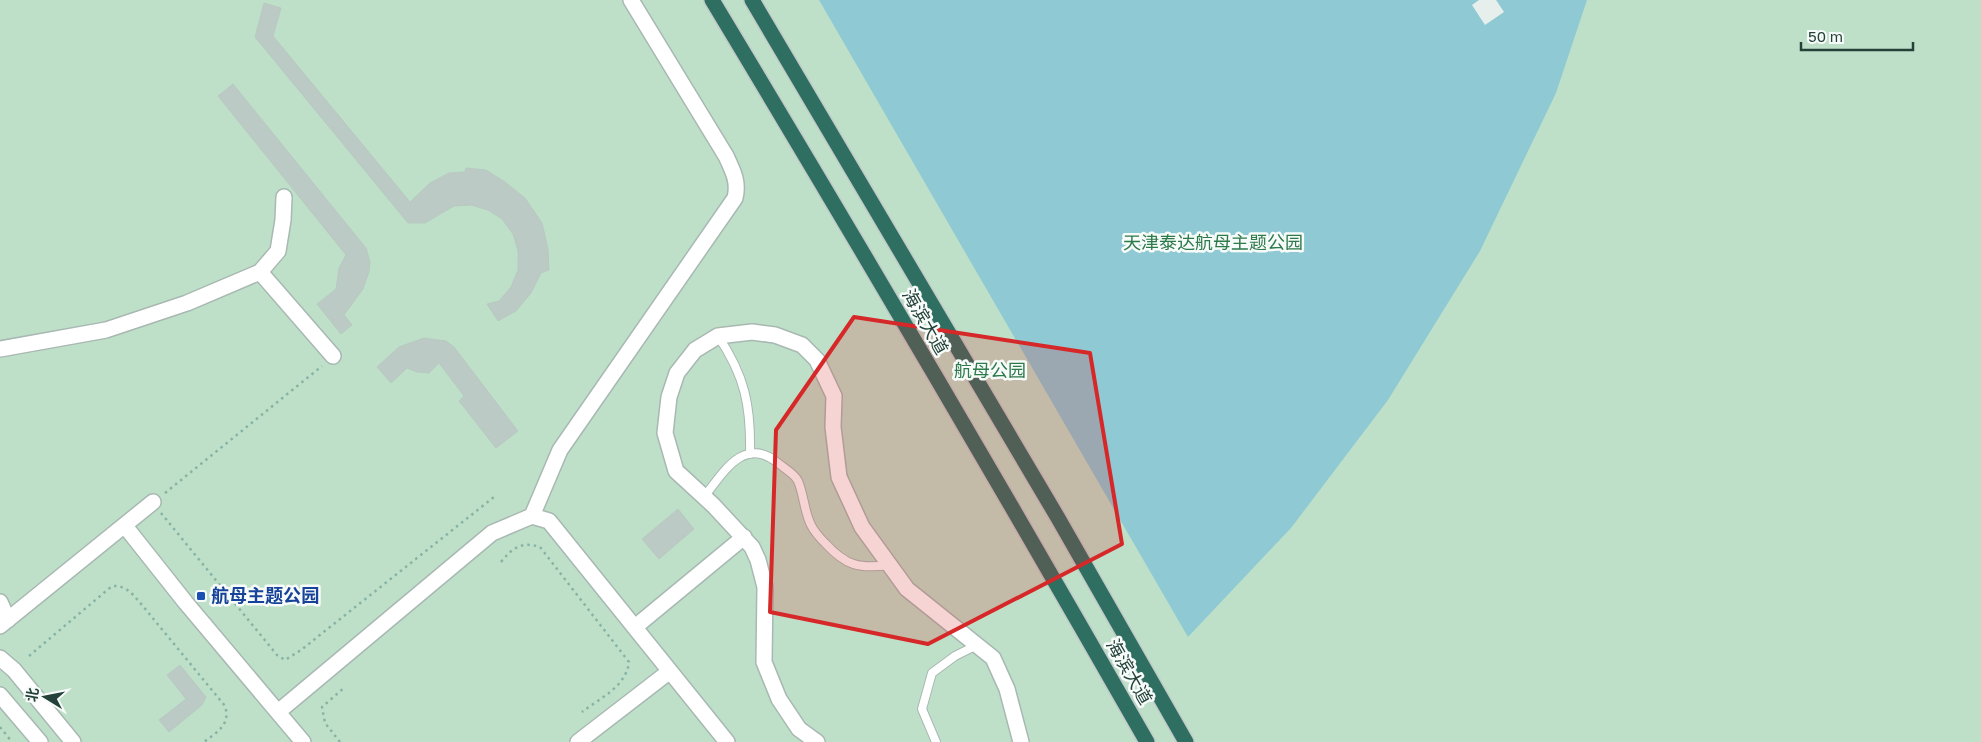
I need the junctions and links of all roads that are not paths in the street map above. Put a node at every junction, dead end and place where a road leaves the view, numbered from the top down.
1 (631, 0) edge
2 (712, 0) edge
3 (752, 0) edge
4 (284, 197) dead end
5 (260, 272) junction
6 (718, 336) junction
7 (0, 348) edge
8 (333, 356) road end
9 (750, 454) junction
10 (704, 497) junction
11 (153, 502) road end
12 (532, 516) junction
13 (125, 526) junction
14 (744, 537) junction
15 (890, 565) junction
16 (0, 602) edge
17 (4, 623) edge
18 (635, 627) junction
19 (977, 645) junction
20 (0, 658) edge
21 (670, 671) junction
22 (0, 695) edge
23 (278, 712) junction
24 (40, 742) edge
25 (74, 742) edge
26 (303, 742) edge
27 (578, 742) edge
28 (727, 742) edge
29 (818, 742) edge
30 (936, 742) edge
31 (1021, 742) edge
32 (1147, 742) edge
33 (1186, 742) edge

1 - 12 street
2 - 32 highway, 海滨大道
3 - 33 highway, 海滨大道
4 - 5 street
5 - 7 street
5 - 8 street
6 - 9 lane
6 - 10 street
6 - 15 street
9 - 10 lane
9 - 15 lane
10 - 14 street
11 - 13 street
12 - 18 street
12 - 23 street
13 - 17 street
13 - 23 street
14 - 18 street
14 - 29 street
15 - 19 street
16 - 17 street
18 - 21 street
19 - 30 lane
19 - 31 street
20 - 25 street
21 - 27 street
21 - 28 street
22 - 24 street
23 - 26 street

